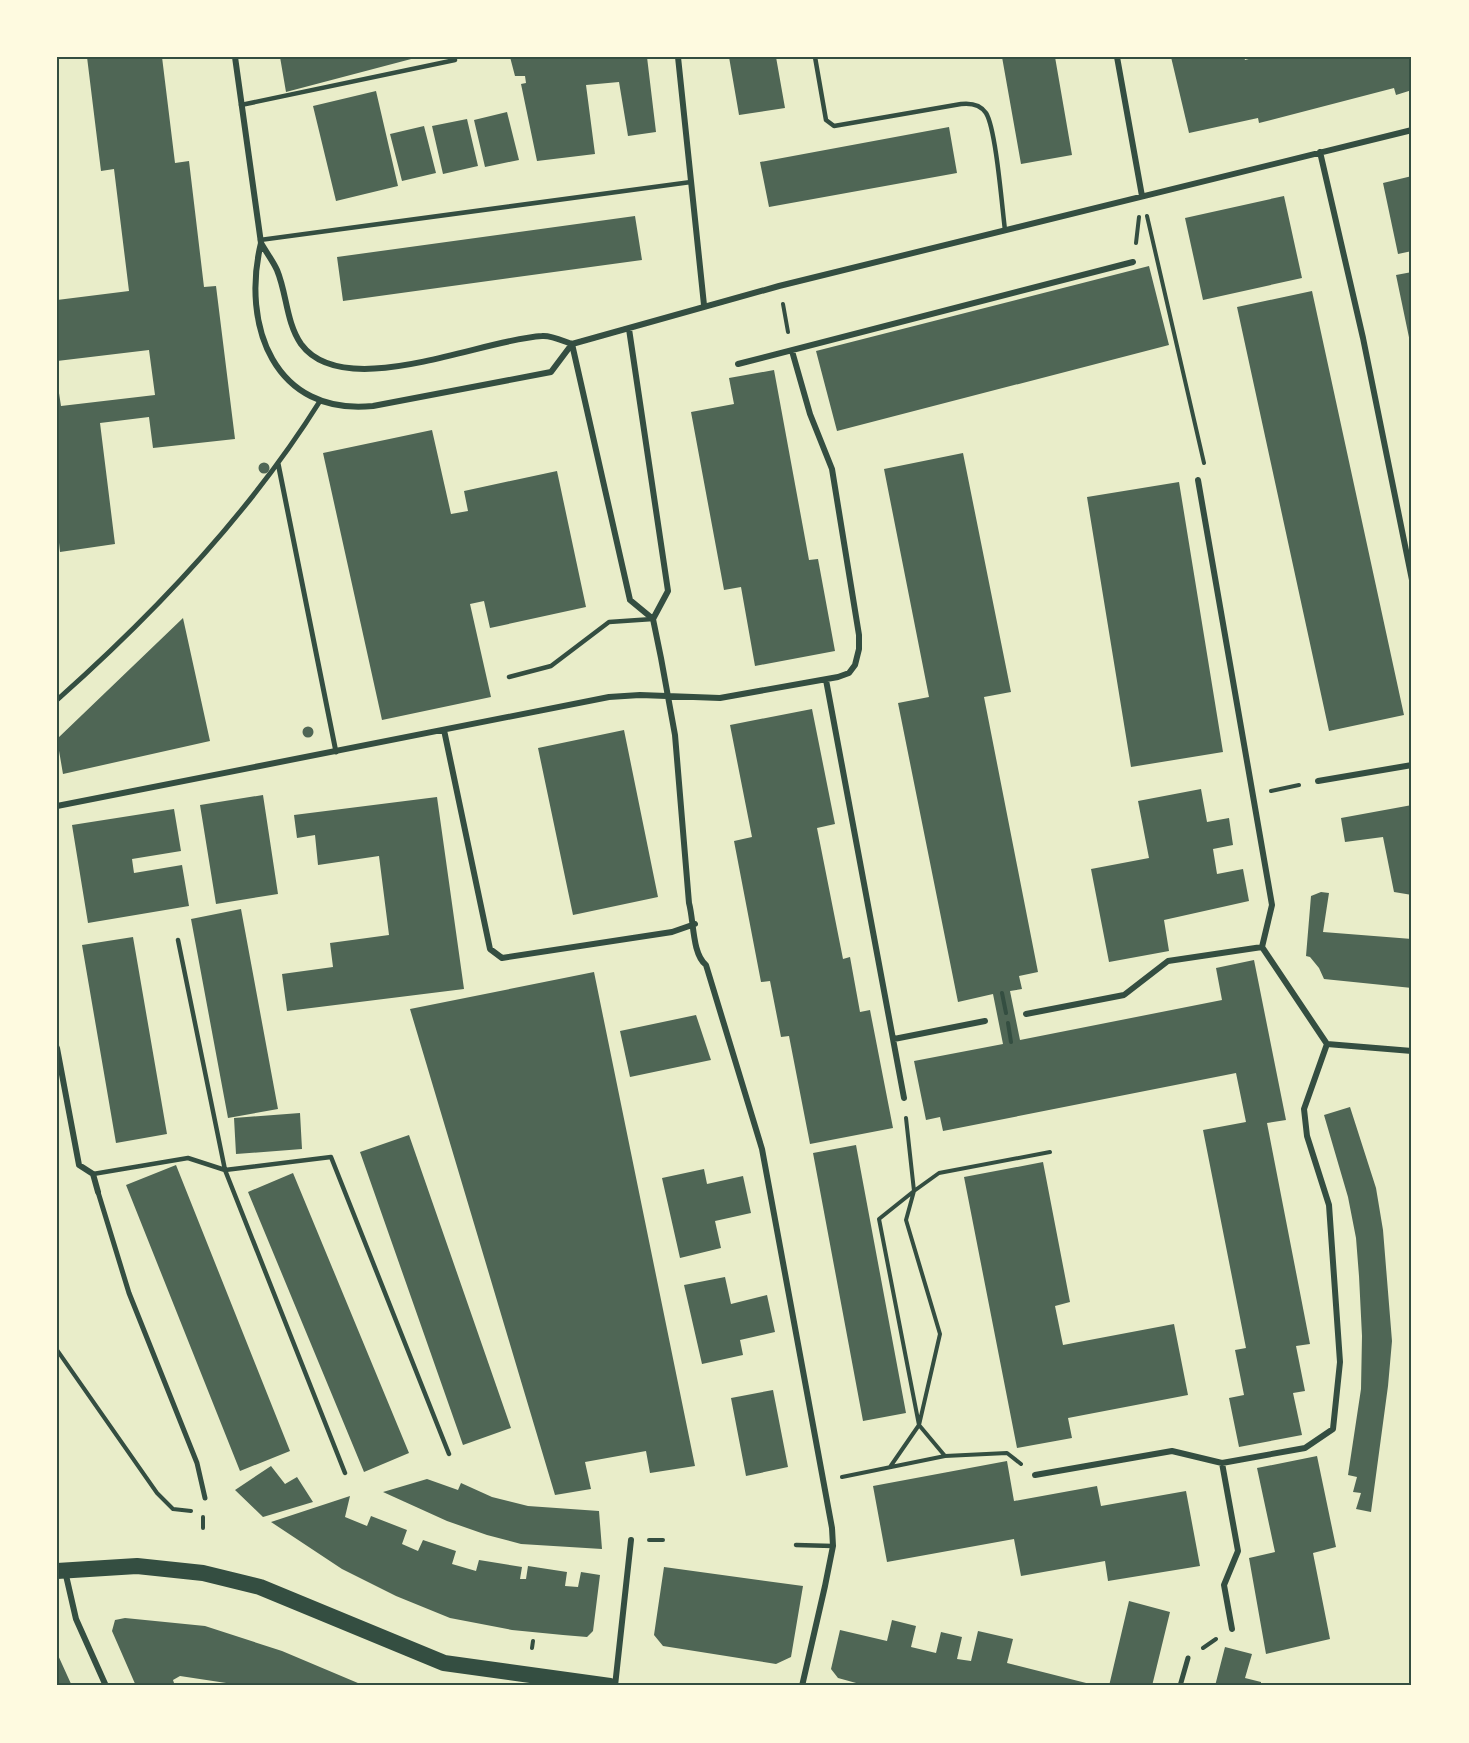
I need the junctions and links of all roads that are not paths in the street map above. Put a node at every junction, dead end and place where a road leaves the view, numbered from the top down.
1 (235, 57) edge
2 (678, 57) edge
3 (815, 57) edge
4 (1117, 57) edge
5 (455, 60) dead end
6 (241, 105) junction
7 (1412, 130) edge
8 (1320, 152) junction
9 (691, 182) junction
10 (1142, 196) junction
11 (1005, 230) junction
12 (260, 241) junction
13 (1133, 262) road end
14 (704, 305) junction
15 (629, 329) junction
16 (572, 344) junction
17 (792, 351) junction
18 (738, 363) dead end
19 (320, 401) junction
20 (278, 463) junction
21 (1198, 480) road end
22 (1412, 580) edge
23 (652, 619) junction
24 (510, 677) dead end
25 (826, 680) junction
26 (668, 696) junction
27 (57, 700) edge
28 (444, 730) junction
29 (336, 752) junction
30 (1412, 765) edge
31 (1318, 781) road end
32 (57, 806) edge
33 (695, 924) junction
34 (178, 940) dead end
35 (1262, 947) junction
36 (1026, 1014) dead end
37 (985, 1021) dead end
38 (894, 1039) junction
39 (1327, 1044) junction
40 (57, 1048) edge
41 (1412, 1051) edge
42 (904, 1098) road end
43 (225, 1170) junction
44 (93, 1174) junction
45 (98, 1192) joint
46 (449, 1454) dead end
47 (1222, 1463) junction
48 (345, 1473) dead end
49 (1035, 1474) road end
50 (204, 1498) dead end
51 (631, 1540) dead end
52 (796, 1545) dead end
53 (833, 1546) junction
54 (61, 1570) edge
55 (1232, 1629) road end
56 (1188, 1658) road end
57 (106, 1686) edge
58 (610, 1686) edge
59 (615, 1686) edge
60 (802, 1686) edge
61 (1180, 1686) edge

1 - 6 street
2 - 9 street
3 - 11 lane
4 - 10 street
5 - 6 lane
6 - 12 street
7 - 8 street
8 - 10 street
8 - 22 street
9 - 12 lane
9 - 14 street
10 - 11 street
11 - 14 street
12 - 16 street
12 - 19 street
13 - 17 street
14 - 15 street
15 - 16 street
15 - 23 street
16 - 19 street
16 - 23 street
17 - 18 street
17 - 25 street
19 - 20 street
20 - 27 street
20 - 29 street
21 - 35 street
23 - 24 lane
23 - 26 street
25 - 26 street
25 - 38 street
26 - 28 street
26 - 33 street
28 - 29 street
28 - 33 street
29 - 32 street
30 - 31 street
33 - 53 street
34 - 43 lane
35 - 36 street
35 - 39 street
37 - 38 street
38 - 42 street
39 - 41 street
39 - 47 street
40 - 44 street
43 - 44 lane
43 - 46 lane
43 - 48 lane
44 - 45 street
45 - 50 street
47 - 49 street
47 - 55 street
51 - 59 street
52 - 53 lane
53 - 60 street
54 - 57 street
54 - 58 highway
56 - 61 street

